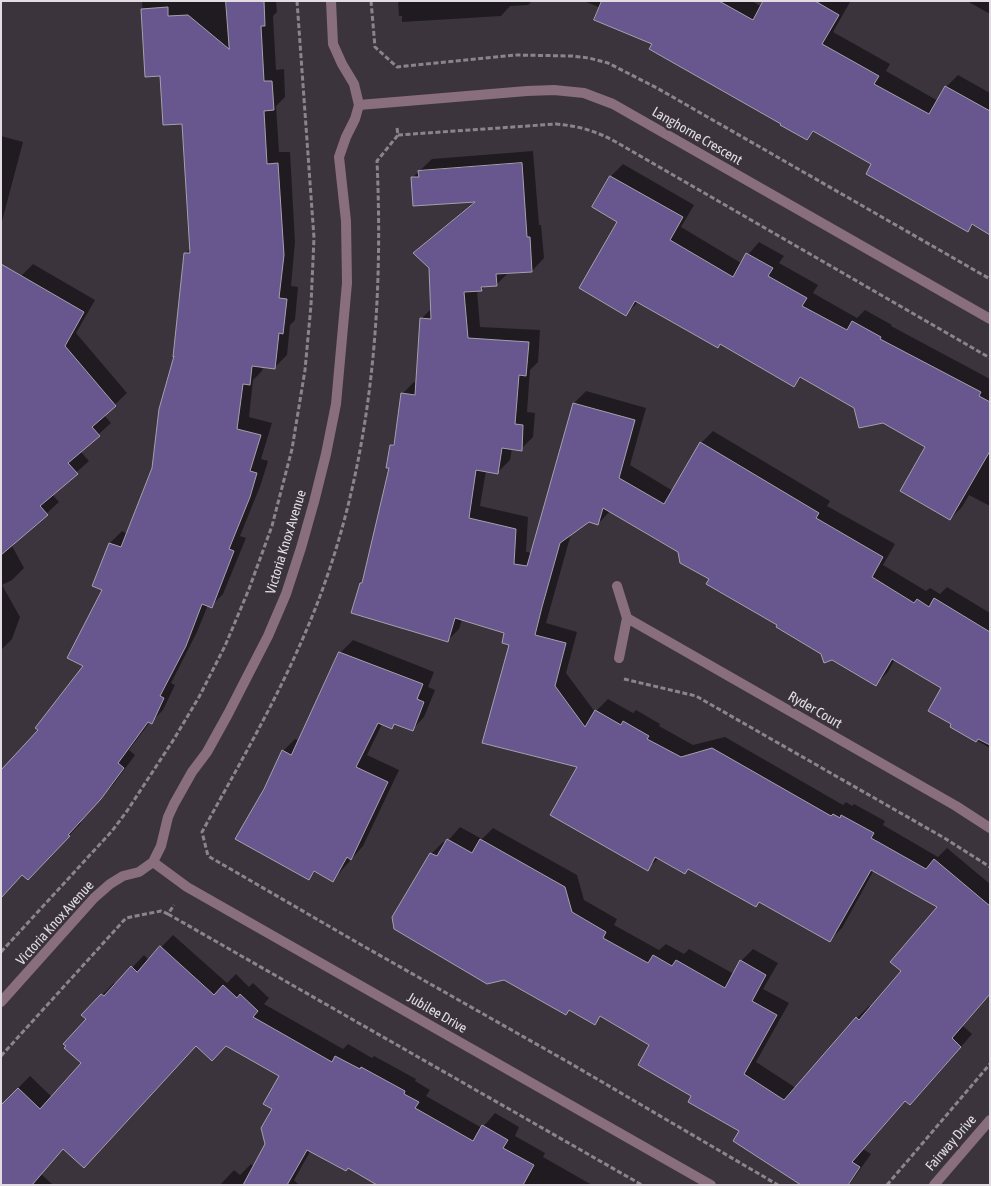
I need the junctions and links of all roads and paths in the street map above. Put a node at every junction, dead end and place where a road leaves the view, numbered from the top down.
1 (297, 1) edge
2 (331, 1) edge
3 (371, 1) edge
4 (397, 67) dead end
5 (359, 105) junction
6 (398, 135) dead end
7 (990, 319) edge
8 (990, 358) edge
9 (618, 586) dead end
10 (627, 618) junction
11 (618, 658) joint
12 (990, 828) edge
13 (208, 856) dead end
14 (153, 862) junction
15 (990, 867) edge
16 (174, 904) dead end
17 (168, 914) junction
18 (1, 952) edge
19 (1, 1002) edge
20 (1, 1056) edge
21 (990, 1064) edge
22 (990, 1120) edge
23 (642, 1185) edge
24 (710, 1185) edge
25 (778, 1185) edge
26 (886, 1185) edge
27 (934, 1185) edge

1 - 18 path
2 - 5 street
3 - 4 path
5 - 7 street, Langhorne Crescent
5 - 14 street, Victoria Knox Avenue
6 - 8 path
9 - 10 street
10 - 11 street
10 - 12 street, Ryder Court
11 - 15 path
13 - 25 path
14 - 19 street, Victoria Knox Avenue
14 - 24 street, Jubilee Drive
16 - 17 path
17 - 20 path
17 - 23 path
21 - 26 path
22 - 27 street, Fairway Drive

